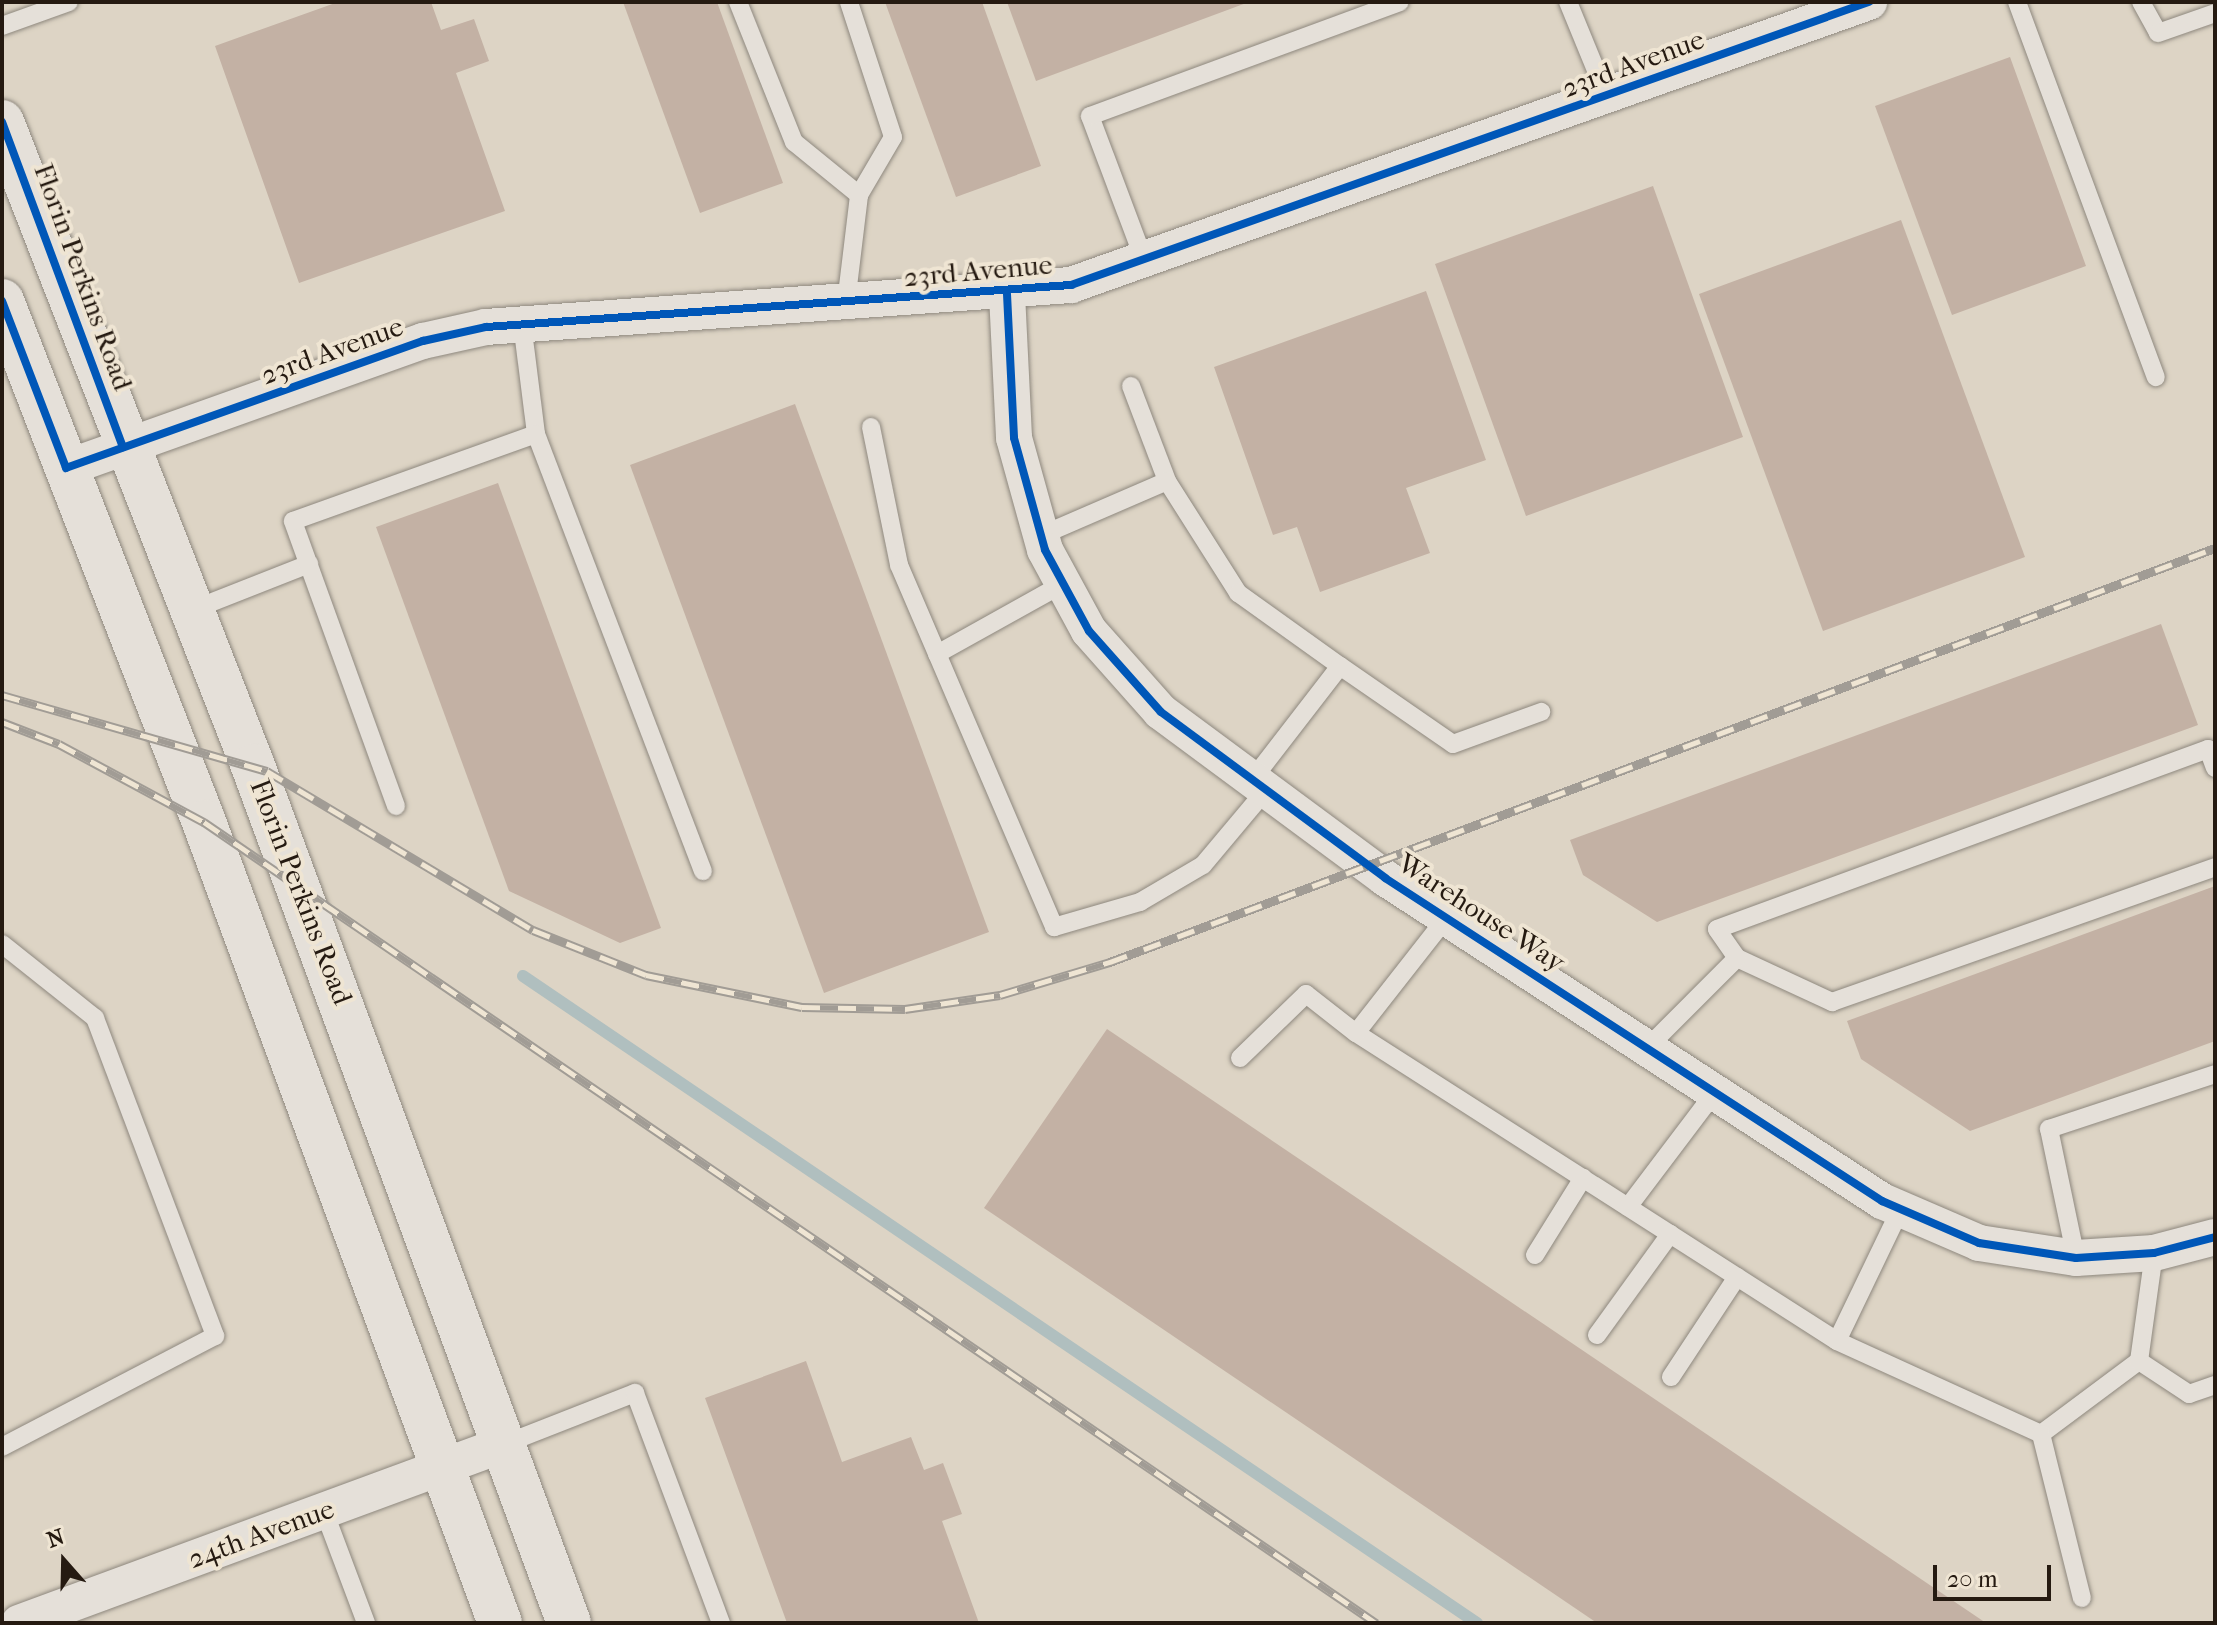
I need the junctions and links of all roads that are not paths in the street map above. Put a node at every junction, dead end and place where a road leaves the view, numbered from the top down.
1 (69, 2) edge
2 (738, 2) edge
3 (849, 2) edge
4 (1400, 2) edge
5 (1568, 2) edge
6 (1869, 2) edge
7 (2017, 2) edge
8 (2141, 2) edge
9 (2215, 13) edge
10 (2, 26) edge
11 (1607, 97) junction
12 (2, 122) edge
13 (859, 195) junction
14 (1146, 265) junction
15 (1007, 294) junction
16 (2, 301) edge
17 (846, 303) junction
18 (522, 323) junction
19 (2156, 377) dead end
20 (1131, 386) dead end
21 (871, 427) dead end
22 (536, 434) junction
23 (123, 447) junction
24 (66, 468) junction
25 (1167, 481) junction
26 (1040, 536) junction
27 (309, 564) junction
28 (1061, 585) junction
29 (189, 611) junction
30 (937, 654) junction
31 (1340, 666) junction
32 (1541, 712) dead end
33 (2215, 768) edge
34 (1259, 785) junction
35 (396, 806) dead end
36 (2215, 867) edge
37 (703, 871) dead end
38 (1447, 917) junction
39 (2, 944) edge
40 (1737, 958) junction
41 (1356, 1033) junction
42 (1647, 1048) junction
43 (1240, 1058) dead end
44 (2215, 1074) edge
45 (1715, 1092) junction
46 (1583, 1178) junction
47 (1628, 1207) junction
48 (1900, 1210) junction
49 (1670, 1234) junction
50 (2215, 1237) edge
51 (2154, 1253) junction
52 (1535, 1255) dead end
53 (2076, 1258) junction
54 (1737, 1277) junction
55 (1597, 1335) dead end
56 (1837, 1341) junction
57 (2139, 1361) junction
58 (1671, 1377) dead end
59 (2215, 1385) edge
60 (2041, 1434) junction
61 (502, 1445) junction
62 (2, 1447) edge
63 (443, 1468) junction
64 (324, 1511) junction
65 (2082, 1598) dead end
66 (24, 1622) edge
67 (366, 1623) edge
68 (500, 1623) edge
69 (569, 1623) edge
70 (721, 1623) edge

1 - 10 lane
2 - 13 lane
3 - 13 lane
4 - 14 lane
5 - 11 lane
6 - 11 street, 23rd Avenue
7 - 19 lane
8 - 9 lane
11 - 14 street, 23rd Avenue
12 - 23 main road, Florin Perkins Road
13 - 17 lane
14 - 15 street, 23rd Avenue
15 - 17 street, 23rd Avenue
15 - 26 street, Warehouse Way
16 - 24 main road
17 - 18 street, 23rd Avenue
18 - 22 lane
18 - 23 street, 23rd Avenue
20 - 25 lane
21 - 30 lane
22 - 27 lane
22 - 37 lane
23 - 24 street, 23rd Avenue
23 - 29 main road, Florin Perkins Road
24 - 63 main road
25 - 26 lane
25 - 31 lane
26 - 28 street, Warehouse Way
27 - 29 lane
27 - 35 lane
28 - 30 lane
28 - 34 street, Warehouse Way
29 - 61 main road, Florin Perkins Road
30 - 34 lane
31 - 32 lane
31 - 34 lane
33 - 40 lane
34 - 38 street, Warehouse Way
36 - 40 lane
38 - 41 lane
38 - 42 street, Warehouse Way
39 - 62 lane
40 - 42 lane
41 - 43 lane
41 - 46 lane
42 - 45 street, Warehouse Way
44 - 53 lane
45 - 47 lane
45 - 48 street, Warehouse Way
46 - 47 lane
46 - 52 lane
47 - 49 lane
48 - 53 street, Warehouse Way
48 - 56 lane
49 - 54 lane
49 - 55 lane
50 - 51 street, Warehouse Way
51 - 53 street, Warehouse Way
51 - 57 lane
54 - 56 lane
54 - 58 lane
56 - 60 lane
57 - 59 lane
57 - 60 lane
60 - 65 lane
61 - 63 street, 24th Avenue
61 - 69 main road, Florin Perkins Road
61 - 70 lane
63 - 64 street, 24th Avenue
63 - 68 main road
64 - 66 street, 24th Avenue
64 - 67 lane

